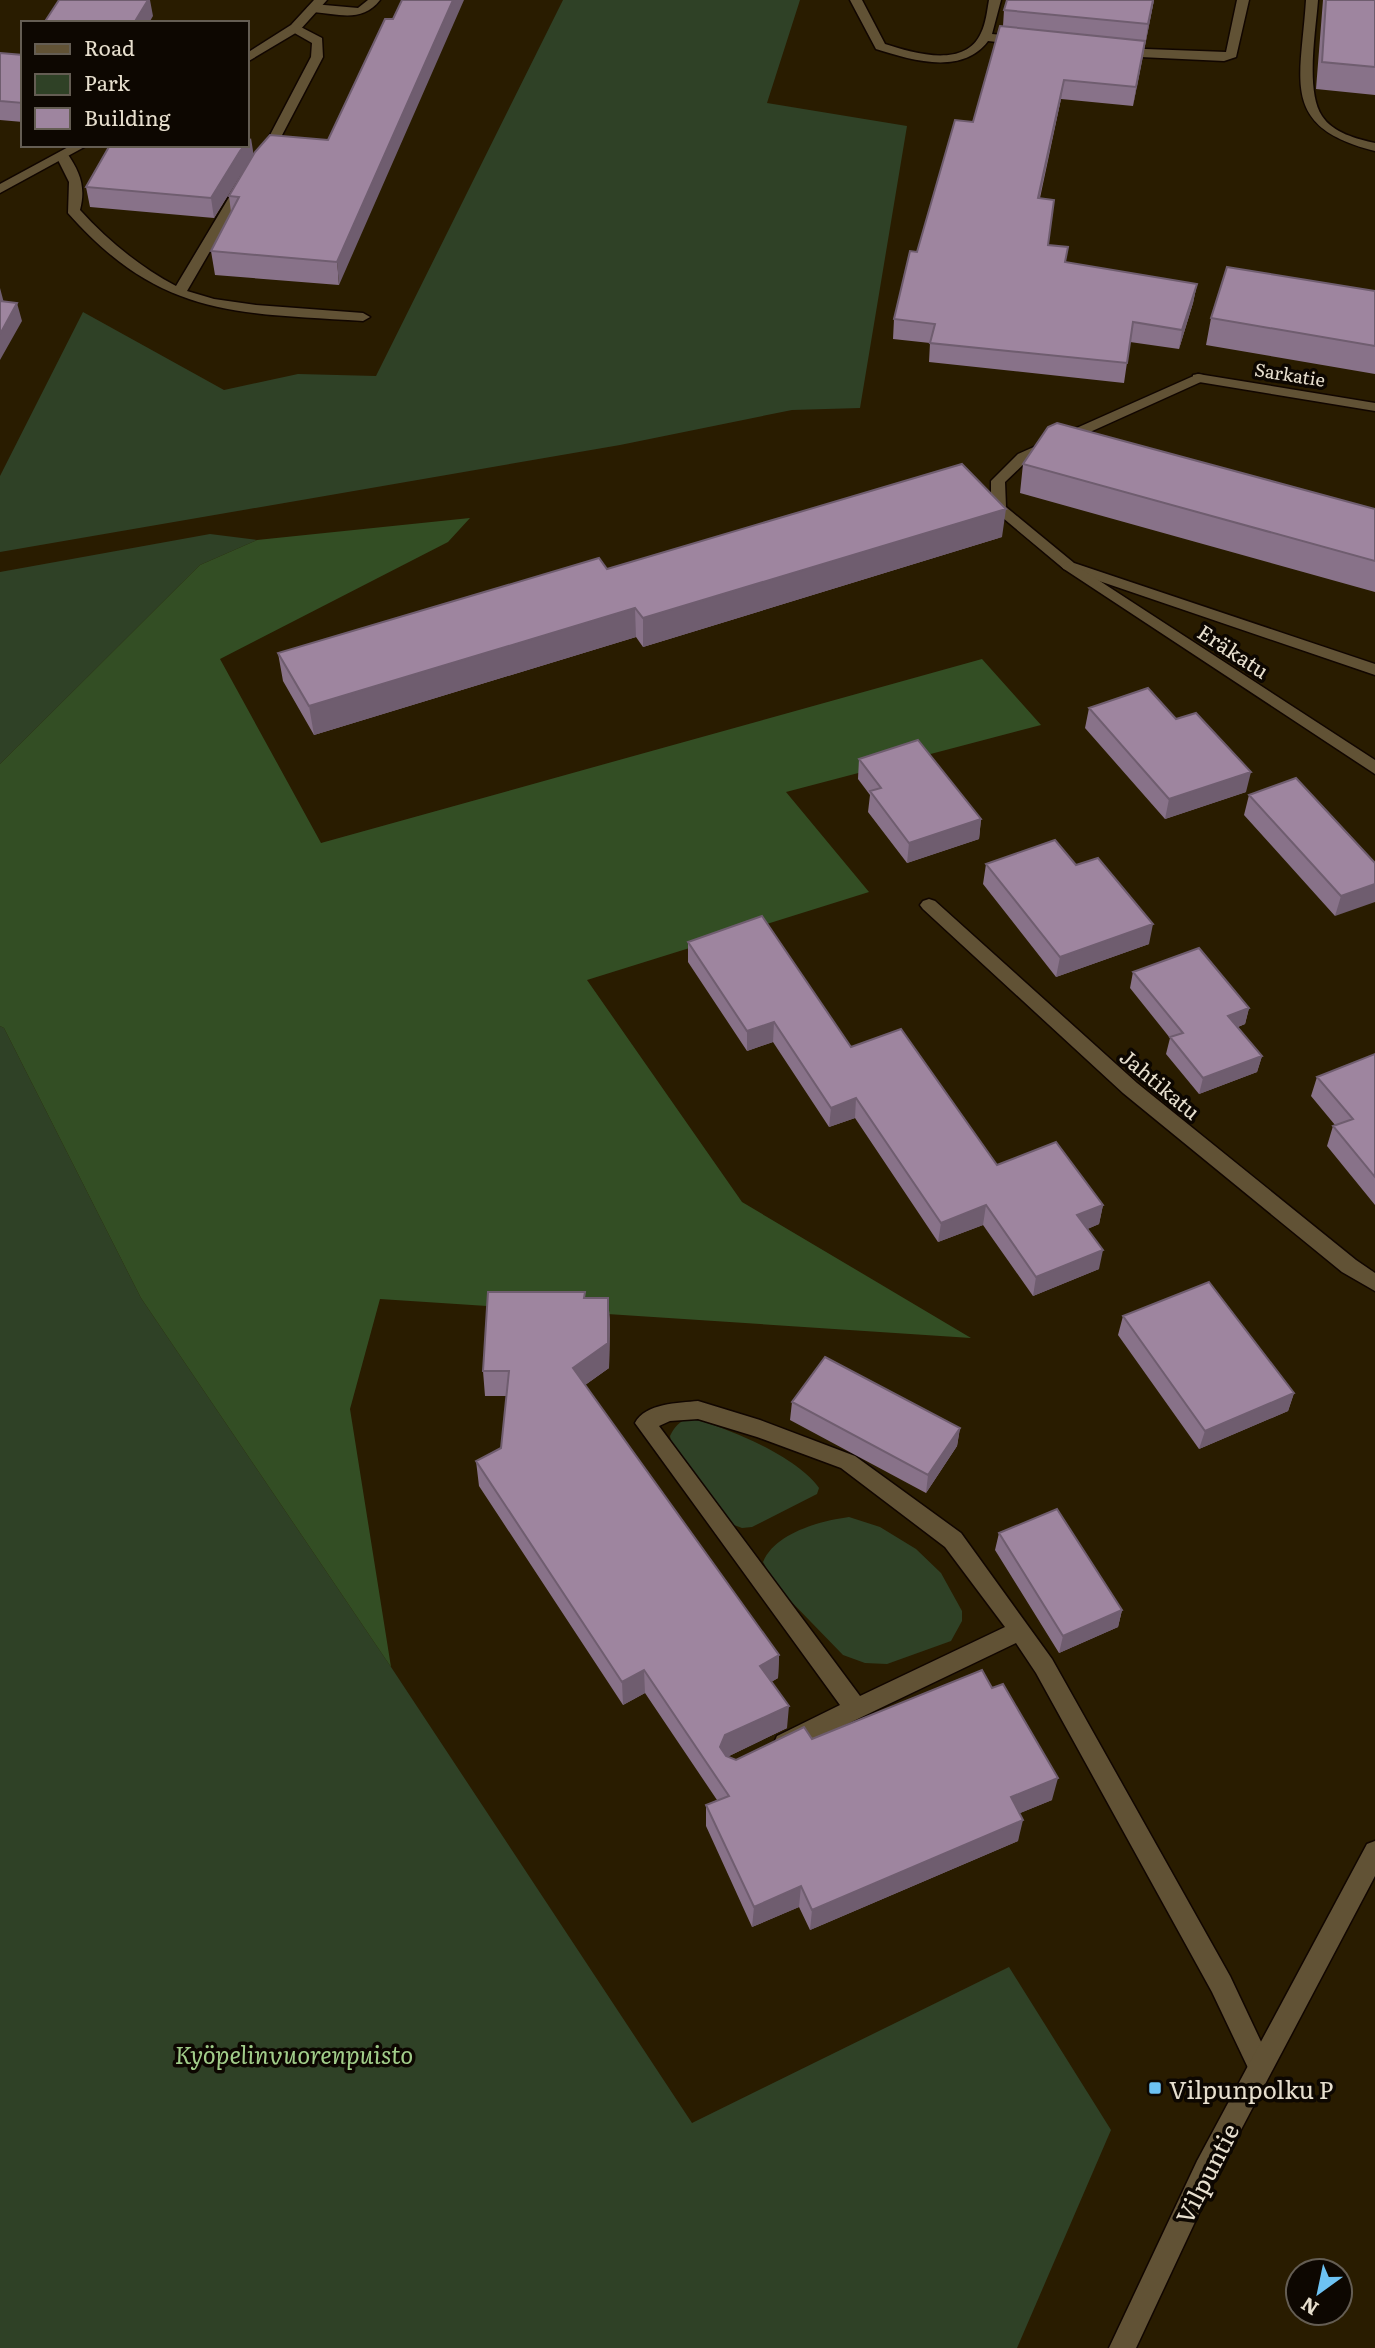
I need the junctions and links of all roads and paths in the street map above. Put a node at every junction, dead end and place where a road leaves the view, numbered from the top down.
1 (374, 0) edge
2 (856, 0) edge
3 (995, 0) edge
4 (1243, 0) edge
5 (1312, 0) edge
6 (317, 4) edge
7 (295, 28) junction
8 (985, 37) junction
9 (1039, 43) edge
10 (1106, 50) edge
11 (248, 57) edge
12 (78, 147) edge
13 (1375, 147) edge
14 (62, 156) junction
15 (0, 189) edge
16 (179, 292) junction
17 (363, 317) dead end
18 (1375, 407) edge
19 (1069, 566) junction
20 (1375, 670) edge
21 (1375, 768) edge
22 (929, 905) dead end
23 (1375, 1283) edge
24 (1020, 1630) junction
25 (856, 1709) junction
26 (770, 1751) edge
27 (1375, 1852) edge
28 (1261, 2065) junction
29 (1122, 2348) edge

1 - 6 street
2 - 8 street
3 - 8 street
4 - 10 street
5 - 13 street
6 - 7 street
7 - 11 street
7 - 16 street
8 - 9 street
12 - 14 street
14 - 15 street
14 - 16 street
16 - 17 street
18 - 19 street, Sarkatie
19 - 20 street
19 - 21 street, Eräkatu
22 - 23 street, Jahtikatu
24 - 25 street
24 - 25 street
24 - 28 street
25 - 26 street
27 - 28 street, Vilpuntie
28 - 29 street, Vilpuntie

